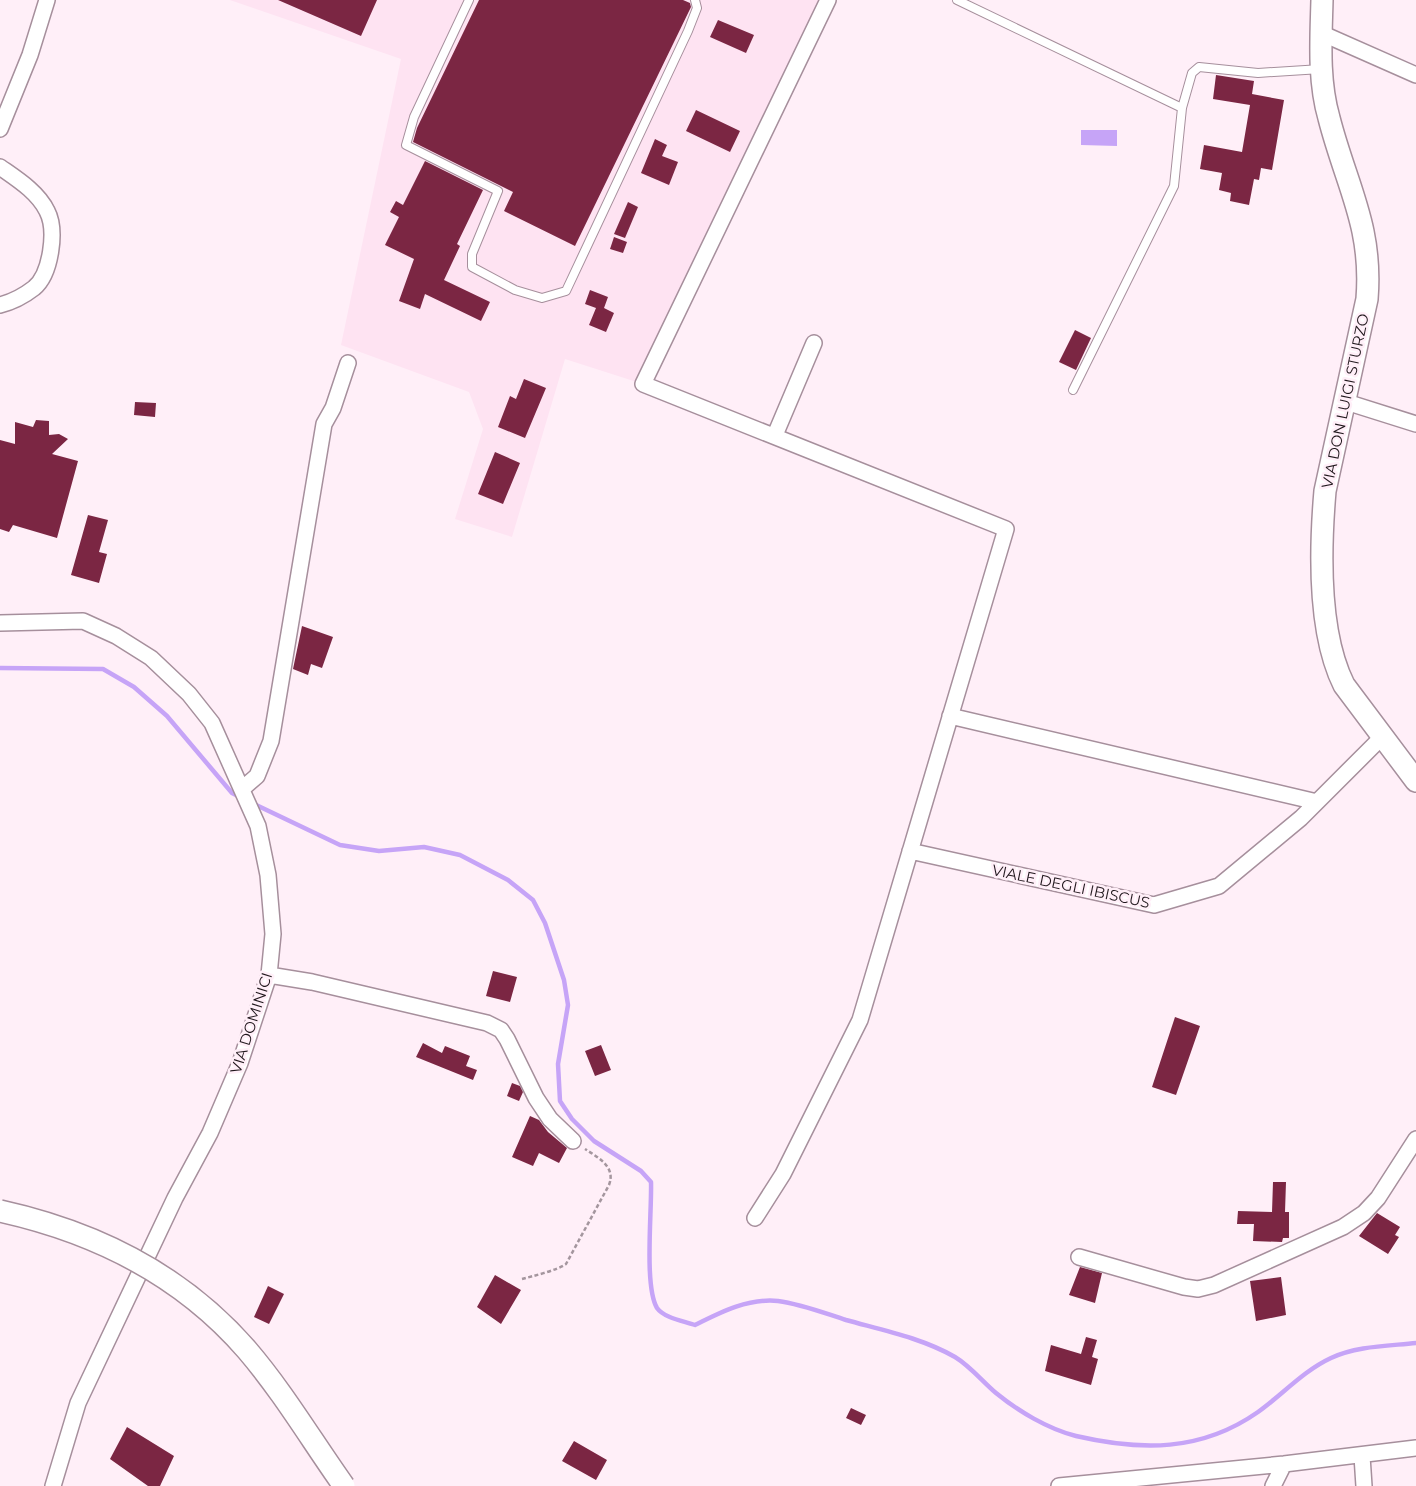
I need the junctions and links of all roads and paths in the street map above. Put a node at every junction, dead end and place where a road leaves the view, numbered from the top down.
1 (47, 0) edge
2 (469, 0) edge
3 (695, 0) edge
4 (828, 0) edge
5 (957, 0) edge
6 (1322, 0) edge
7 (1321, 34) junction
8 (1322, 69) junction
9 (1416, 75) edge
10 (1182, 108) junction
11 (0, 129) edge
12 (0, 167) edge
13 (0, 305) edge
14 (814, 344) dead end
15 (348, 363) dead end
16 (1072, 390) dead end
17 (1343, 401) junction
18 (1416, 424) edge
19 (775, 435) junction
20 (0, 623) edge
21 (950, 716) junction
22 (1382, 737) junction
23 (1416, 781) edge
24 (243, 791) junction
25 (1317, 802) junction
26 (910, 851) junction
27 (269, 975) junction
28 (1416, 1139) edge
29 (573, 1142) joint
30 (0, 1211) edge
31 (755, 1218) dead end
32 (1080, 1257) dead end
33 (522, 1279) dead end
34 (1416, 1448) edge
35 (1362, 1456) junction
36 (1284, 1464) junction
37 (53, 1486) edge
38 (344, 1486) edge
39 (1059, 1486) edge
40 (1273, 1486) edge
41 (1364, 1486) edge

1 - 11 street
2 - 3 lane
4 - 19 street
5 - 10 lane
6 - 7 street, VIA DON LUIGI STURZO
7 - 8 street, VIA DON LUIGI STURZO
7 - 9 street
8 - 10 lane
8 - 17 street, VIA DON LUIGI STURZO
10 - 16 lane
12 - 13 street
14 - 19 street
15 - 24 street
17 - 18 street
17 - 22 street, VIA DON LUIGI STURZO
19 - 21 street
20 - 24 street, VIA DOMINICI
21 - 25 street
21 - 26 street
22 - 23 street, VIA DON LUIGI STURZO
22 - 25 street, VIALE DEGLI IBISCUS
24 - 27 street, VIA DOMINICI
25 - 26 street, VIALE DEGLI IBISCUS
26 - 31 street
27 - 29 street
27 - 37 street, VIA DOMINICI
28 - 32 street
29 - 33 path
30 - 38 street, bridge
34 - 35 street
35 - 36 street
35 - 41 street
36 - 39 street
36 - 40 street

